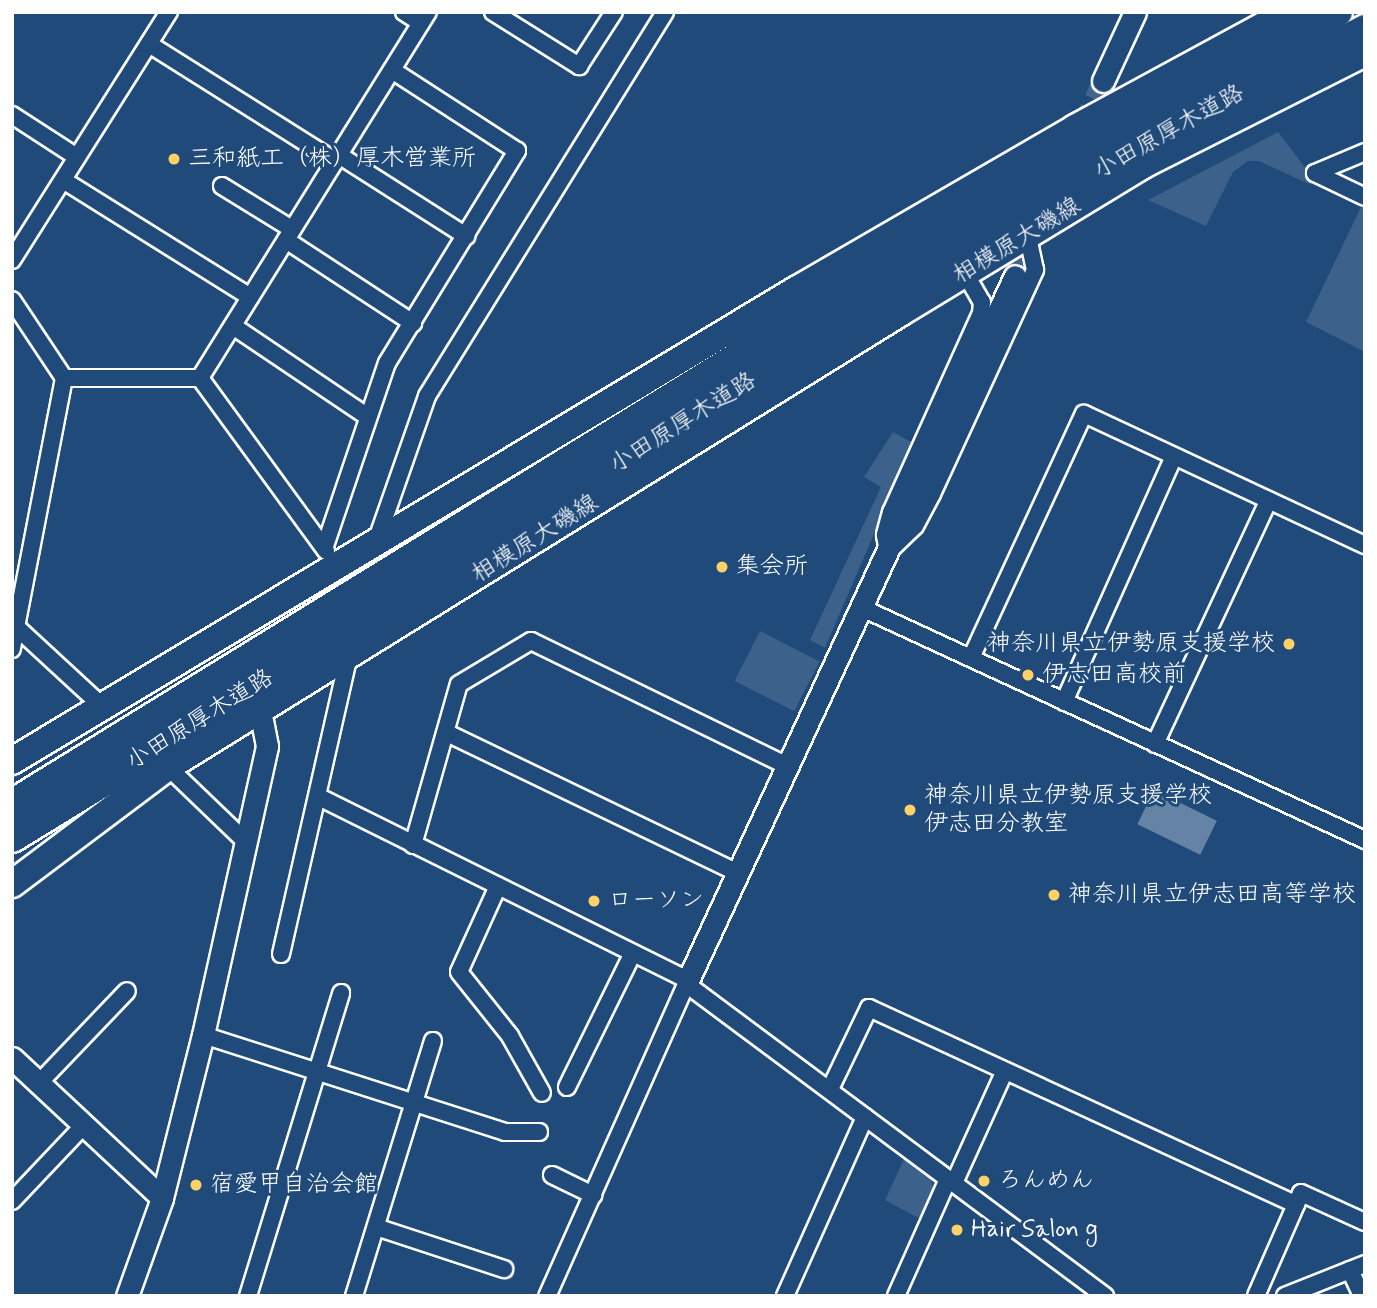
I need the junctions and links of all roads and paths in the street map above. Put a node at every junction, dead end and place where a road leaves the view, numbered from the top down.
1 (169, 12) edge
2 (404, 12) edge
3 (493, 12) edge
4 (614, 12) edge
5 (665, 12) edge
6 (1135, 12) edge
7 (1289, 12) edge
8 (1337, 12) edge
9 (425, 18) edge
10 (1365, 30) edge
11 (149, 44) junction
12 (1365, 53) edge
13 (392, 70) junction
14 (1103, 81) tunnel mouth
15 (12, 115) edge
16 (1365, 152) edge
17 (77, 158) junction
18 (337, 158) junction
19 (63, 180) junction
20 (222, 186) dead end
21 (1365, 197) edge
22 (289, 235) junction
23 (466, 236) junction
24 (1028, 236) junction
25 (12, 260) edge
26 (965, 273) junction
27 (1015, 276) tunnel mouth
28 (250, 297) junction
29 (12, 300) edge
30 (413, 323) junction
31 (233, 326) junction
32 (64, 378) junction
33 (200, 378) junction
34 (368, 417) junction
35 (1174, 456) junction
36 (1269, 500) junction
37 (376, 542) junction
38 (1365, 545) edge
39 (888, 552) junction
40 (327, 558) junction
41 (862, 608) junction
42 (14, 625) edge
43 (12, 649) edge
44 (349, 655) junction
45 (971, 658) junction
46 (1064, 702) junction
47 (103, 708) junction
48 (260, 709) junction
49 (180, 715) junction
50 (447, 733) junction
51 (1155, 744) junction
52 (12, 761) edge
53 (168, 767) junction
54 (789, 767) junction
55 (122, 769) junction
56 (319, 797) junction
57 (12, 805) edge
58 (12, 836) edge
59 (1365, 840) edge
60 (247, 843) junction
61 (413, 845) junction
62 (12, 856) edge
63 (738, 873) junction
64 (12, 884) edge
65 (498, 886) junction
66 (633, 953) junction
67 (281, 954) dead end
68 (689, 983) junction
69 (127, 991) dead end
70 (341, 993) dead end
71 (204, 1035) junction
72 (433, 1041) dead end
73 (12, 1058) edge
74 (318, 1069) junction
75 (1004, 1073) junction
76 (39, 1083) junction
77 (567, 1087) dead end
78 (830, 1089) junction
79 (542, 1093) dead end
80 (414, 1101) junction
81 (865, 1117) junction
82 (84, 1125) junction
83 (538, 1132) dead end
84 (552, 1175) dead end
85 (951, 1181) junction
86 (593, 1195) junction
87 (162, 1198) junction
88 (12, 1201) edge
89 (1296, 1204) junction
90 (1365, 1222) edge
91 (376, 1227) junction
92 (1357, 1266) edge
93 (503, 1269) dead end
94 (549, 1295) edge
95 (127, 1296) edge
96 (248, 1296) edge
97 (354, 1296) edge
98 (785, 1296) edge
99 (895, 1296) edge
100 (1105, 1296) edge
101 (1256, 1296) edge
102 (1285, 1296) edge
103 (1362, 1296) edge

1 - 11 street
2 - 9 street
3 - 4 street
5 - 37 street
6 - 14 street
7 - 37 main road
8 - 49 highway, 小田原厚木道路
9 - 13 street
10 - 49 highway, 小田原厚木道路
11 - 17 street
11 - 18 street
12 - 24 main road, 相模原大磯線
13 - 18 street
13 - 23 street
15 - 17 street
16 - 21 street
17 - 19 street
18 - 22 street
18 - 23 street
19 - 25 street
19 - 28 street
20 - 22 street
22 - 28 street
22 - 30 street
23 - 30 street
24 - 26 main road, 相模原大磯線
24 - 39 street
26 - 39 street
26 - 44 main road, 相模原大磯線
27 - 39 street
28 - 31 street
29 - 32 street
30 - 34 street
31 - 33 street
31 - 34 street
32 - 33 street
32 - 42 street
33 - 40 street
34 - 40 street
35 - 36 street
35 - 45 street
35 - 46 street
36 - 38 street
36 - 51 street
37 - 40 main road
39 - 41 street
40 - 47 main road
41 - 45 street
41 - 54 street
42 - 43 street
42 - 47 street
44 - 48 main road, 相模原大磯線
44 - 56 street
45 - 46 street
46 - 51 street
47 - 52 main road
48 - 53 main road, 相模原大磯線
48 - 60 street
49 - 55 highway, 小田原厚木道路
49 - 57 highway, 小田原厚木道路
50 - 54 street
50 - 61 street
50 - 63 street
51 - 59 street
53 - 60 street
53 - 64 main road, 相模原大磯線
54 - 63 street
55 - 58 highway, 小田原厚木道路
55 - 62 highway
56 - 61 street
56 - 67 street
60 - 71 street
61 - 65 street
63 - 68 street
65 - 66 street
65 - 79 street
66 - 68 street
66 - 77 street
68 - 78 street
68 - 86 street
69 - 76 street
70 - 74 street
71 - 74 street
71 - 87 street
72 - 80 street
73 - 76 street
74 - 80 street
74 - 96 street
75 - 78 street
75 - 85 street
75 - 89 street
76 - 82 street
78 - 81 street
80 - 83 street
80 - 91 street
81 - 85 street
81 - 98 street
82 - 87 street
82 - 88 street
84 - 86 street
85 - 99 street
85 - 100 street
86 - 94 street
87 - 95 street
89 - 90 street
89 - 101 street
91 - 93 street
91 - 97 street
92 - 102 street
92 - 103 street

